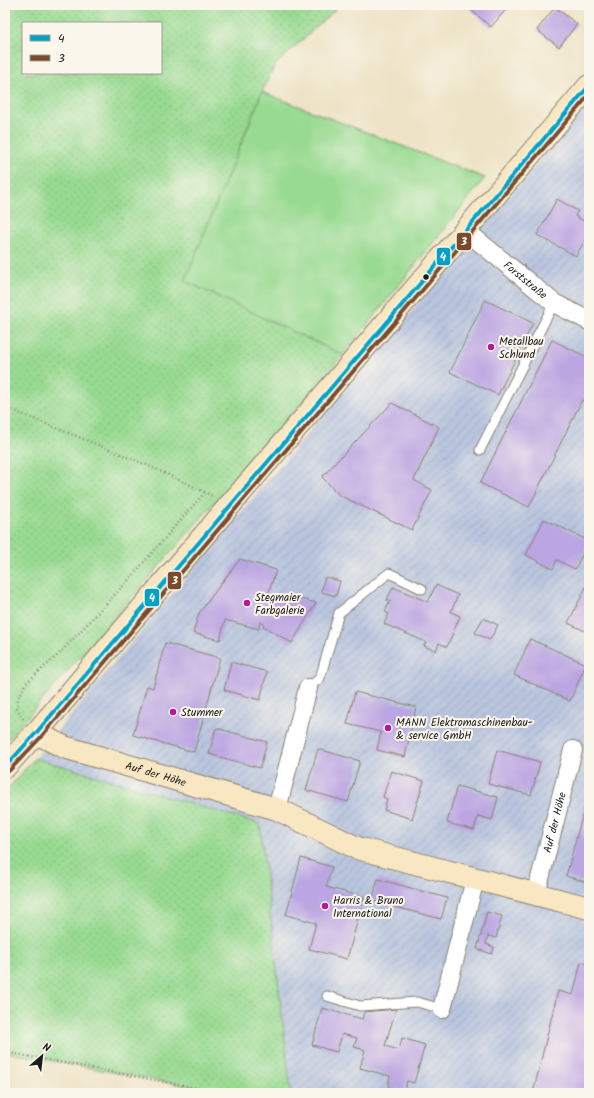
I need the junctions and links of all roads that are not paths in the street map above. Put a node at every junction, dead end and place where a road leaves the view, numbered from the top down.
1 (589, 86) edge
2 (466, 231) junction
3 (554, 303) junction
4 (589, 321) edge
5 (480, 450) dead end
6 (422, 589) dead end
7 (308, 688) joint
8 (36, 733) junction
9 (573, 750) dead end
10 (5, 767) edge
11 (277, 809) junction
12 (475, 879) junction
13 (536, 894) junction
14 (589, 908) edge
15 (327, 996) dead end
16 (442, 1009) joint

1 - 2 main road
2 - 3 street, Forststraße
2 - 8 main road
3 - 4 street, Forststraße
3 - 5 lane
6 - 7 lane
7 - 11 street
8 - 10 main road
8 - 11 main road, Auf der Höhe
9 - 13 street, Auf der Höhe
11 - 12 main road, Auf der Höhe
12 - 13 main road, Auf der Höhe
12 - 16 street
13 - 14 main road, Auf der Höhe
15 - 16 lane

